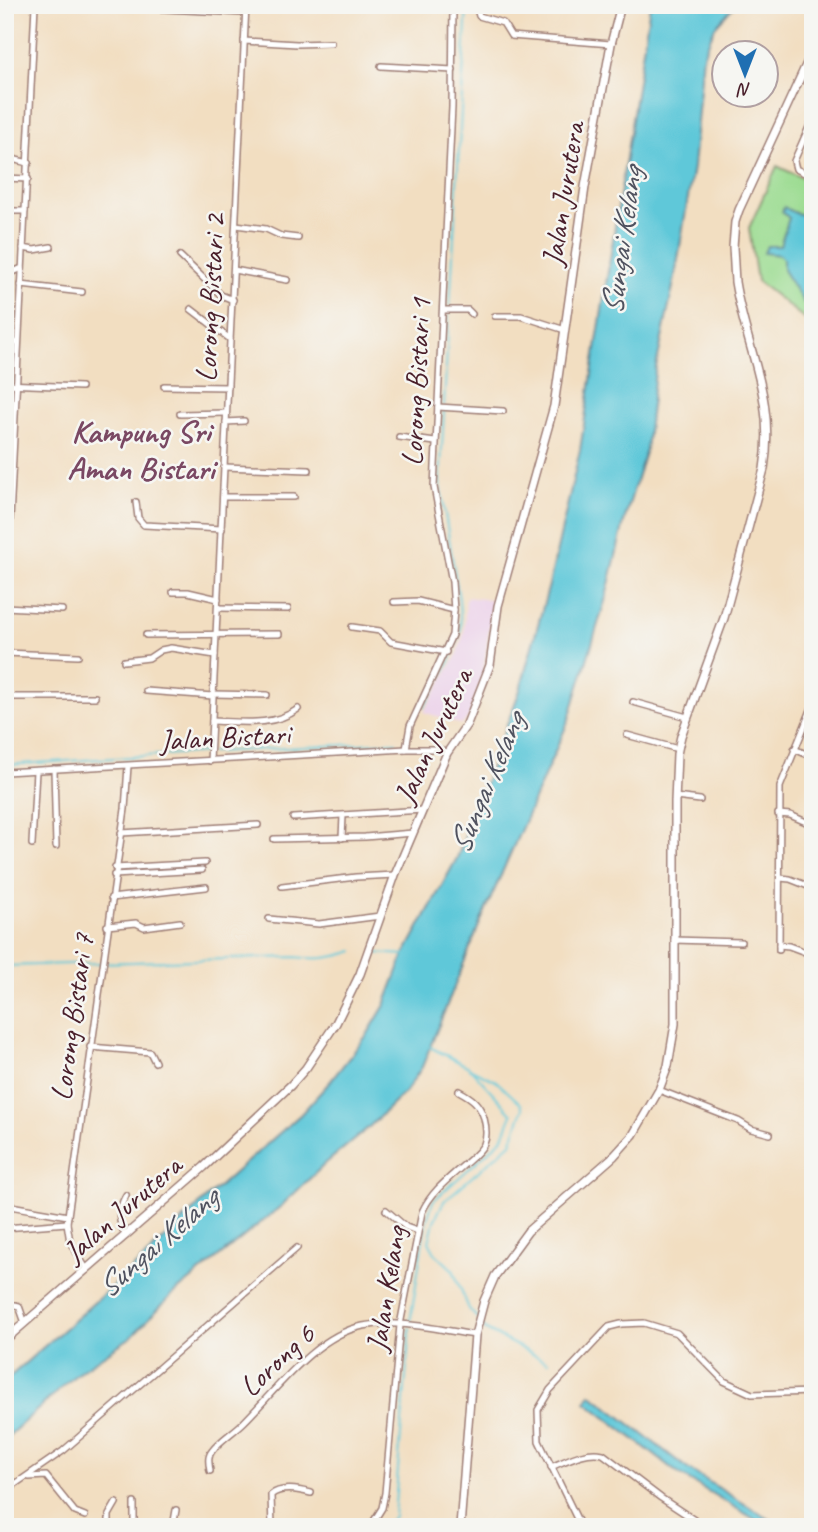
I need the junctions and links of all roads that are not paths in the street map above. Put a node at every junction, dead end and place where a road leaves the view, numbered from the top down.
1 (35, 5) edge
2 (246, 5) edge
3 (453, 5) edge
4 (476, 5) edge
5 (621, 5) edge
6 (145, 8) dead end
7 (245, 13) junction
8 (244, 40) junction
9 (331, 43) dead end
10 (611, 44) junction
11 (813, 50) edge
12 (381, 65) dead end
13 (453, 70) junction
14 (813, 118) edge
15 (5, 151) edge
16 (29, 163) junction
17 (813, 177) edge
18 (5, 178) edge
19 (28, 179) junction
20 (5, 211) edge
21 (25, 211) junction
22 (236, 225) junction
23 (298, 238) dead end
24 (51, 247) dead end
25 (23, 248) junction
26 (180, 256) dead end
27 (22, 268) junction
28 (234, 270) junction
29 (5, 280) edge
30 (287, 280) dead end
31 (21, 285) junction
32 (82, 292) dead end
33 (233, 300) junction
34 (191, 309) dead end
35 (445, 309) junction
36 (472, 314) dead end
37 (495, 316) dead end
38 (565, 330) junction
39 (231, 339) junction
40 (5, 341) edge
41 (18, 343) junction
42 (16, 383) junction
43 (5, 384) edge
44 (164, 386) dead end
45 (81, 387) dead end
46 (228, 387) junction
47 (443, 408) junction
48 (503, 411) dead end
49 (226, 412) junction
50 (180, 414) dead end
51 (226, 422) junction
52 (244, 422) dead end
53 (399, 437) dead end
54 (435, 442) junction
55 (224, 467) junction
56 (309, 470) dead end
57 (223, 497) junction
58 (294, 497) dead end
59 (136, 502) dead end
60 (222, 529) junction
61 (173, 592) dead end
62 (218, 599) junction
63 (394, 602) dead end
64 (6, 607) edge
65 (218, 608) junction
66 (62, 610) dead end
67 (288, 610) dead end
68 (454, 610) junction
69 (5, 622) edge
70 (352, 627) dead end
71 (279, 634) dead end
72 (146, 635) dead end
73 (216, 635) junction
74 (446, 652) junction
75 (5, 653) edge
76 (215, 655) junction
77 (78, 656) dead end
78 (124, 661) dead end
79 (146, 691) dead end
80 (213, 695) junction
81 (267, 695) dead end
82 (5, 696) edge
83 (95, 697) dead end
84 (633, 702) dead end
85 (813, 705) edge
86 (298, 709) dead end
87 (687, 717) junction
88 (212, 721) junction
89 (627, 736) dead end
90 (678, 749) junction
91 (794, 749) junction
92 (407, 750) junction
93 (447, 753) junction
94 (813, 757) edge
95 (211, 759) junction
96 (128, 766) junction
97 (54, 769) junction
98 (36, 771) junction
99 (5, 772) edge
100 (675, 797) junction
101 (700, 800) dead end
102 (423, 810) junction
103 (779, 814) junction
104 (343, 816) junction
105 (293, 818) dead end
106 (258, 825) dead end
107 (813, 825) edge
108 (121, 833) junction
109 (413, 834) junction
110 (342, 838) junction
111 (274, 839) dead end
112 (32, 844) dead end
113 (56, 846) dead end
114 (205, 863) dead end
115 (202, 870) dead end
116 (115, 872) junction
117 (395, 875) junction
118 (780, 878) junction
119 (282, 886) dead end
120 (206, 887) dead end
121 (813, 888) edge
122 (111, 898) junction
123 (380, 916) junction
124 (269, 919) dead end
125 (180, 922) dead end
126 (107, 926) junction
127 (674, 940) junction
128 (741, 942) dead end
129 (813, 956) edge
130 (90, 1047) junction
131 (155, 1062) dead end
132 (459, 1090) dead end
133 (659, 1090) junction
134 (771, 1133) dead end
135 (126, 1195) dead end
136 (5, 1205) edge
137 (386, 1210) dead end
138 (67, 1219) junction
139 (5, 1228) edge
140 (810, 1228) dead end
141 (417, 1231) junction
142 (125, 1236) junction
143 (297, 1248) dead end
144 (87, 1270) junction
145 (15, 1305) dead end
146 (25, 1323) junction
147 (403, 1325) junction
148 (475, 1335) junction
149 (5, 1340) edge
150 (811, 1392) edge
151 (551, 1467) junction
152 (210, 1471) dead end
153 (24, 1478) junction
154 (5, 1491) edge
155 (311, 1493) dead end
156 (117, 1503) dead end
157 (134, 1503) dead end
158 (176, 1510) dead end
159 (85, 1516) dead end
160 (109, 1527) edge
161 (134, 1527) edge
162 (173, 1527) edge
163 (272, 1527) edge
164 (370, 1527) edge
165 (460, 1527) edge
166 (581, 1527) edge
167 (705, 1527) edge

1 - 16 street
2 - 7 street, Lorong Bistari 2
3 - 13 street, Lorong Bistari 1
4 - 10 street
5 - 10 street, Jalan Jurutera
6 - 7 street
7 - 8 street, Lorong Bistari 2
8 - 9 street
8 - 22 street, Lorong Bistari 2
10 - 38 street, Jalan Jurutera
11 - 87 street
12 - 13 street
13 - 35 street, Lorong Bistari 1
14 - 17 street
15 - 16 street
16 - 19 street
18 - 19 street
19 - 21 street
20 - 21 street
21 - 25 street
22 - 23 street
22 - 28 street, Lorong Bistari 2
24 - 25 street
25 - 27 street
26 - 33 street
27 - 29 street
27 - 31 street
28 - 30 street
28 - 33 street, Lorong Bistari 2
31 - 32 street
31 - 41 street
33 - 39 street, Lorong Bistari 2
34 - 39 street
35 - 36 street
35 - 47 street, Lorong Bistari 1
37 - 38 street
38 - 93 street, Jalan Jurutera
39 - 46 street, Lorong Bistari 2
40 - 41 street
41 - 42 street
42 - 43 street
42 - 45 street
42 - 64 street
44 - 46 street
46 - 49 street, Lorong Bistari 2
47 - 48 street
47 - 54 street, Lorong Bistari 1
49 - 50 street
49 - 51 street, Lorong Bistari 2
51 - 52 street
51 - 55 street, Lorong Bistari 2
53 - 54 street
54 - 68 street, Lorong Bistari 1
55 - 56 street
55 - 57 street, Lorong Bistari 2
57 - 58 street
57 - 60 street, Lorong Bistari 2
59 - 60 street
60 - 62 street, Lorong Bistari 2
61 - 62 street
62 - 65 street, Lorong Bistari 2
63 - 68 street
64 - 66 street
64 - 69 street
65 - 67 street
65 - 73 street, Lorong Bistari 2
68 - 74 street, Lorong Bistari 1
70 - 74 street
71 - 73 street
72 - 73 street
73 - 76 street, Lorong Bistari 2
74 - 92 street, Lorong Bistari 1
75 - 77 street
76 - 78 street
76 - 80 street, Lorong Bistari 2
79 - 80 street
80 - 81 street
80 - 88 street, Lorong Bistari 2
82 - 83 street
84 - 87 street
85 - 91 street
86 - 88 street
87 - 90 street
88 - 95 street, Lorong Bistari 2
89 - 90 street
90 - 100 street
91 - 94 street
91 - 103 street
92 - 93 street, Jalan Bistari
92 - 95 street, Jalan Bistari
93 - 102 street, Jalan Jurutera
95 - 96 street, Jalan Bistari
96 - 97 street, Jalan Bistari
96 - 108 street, Lorong Bistari 7
97 - 98 street, Jalan Bistari
97 - 113 street
98 - 99 street, Jalan Bistari
98 - 112 street
100 - 101 street
100 - 127 street
102 - 104 street
102 - 109 street, Jalan Jurutera
103 - 107 street
103 - 118 street
104 - 105 street
104 - 110 street
106 - 108 street
108 - 116 street, Lorong Bistari 7
109 - 110 street
109 - 117 street, Jalan Jurutera
110 - 111 street
114 - 116 street
115 - 116 street
116 - 122 street, Lorong Bistari 7
117 - 119 street
117 - 123 street, Jalan Jurutera
118 - 121 street
118 - 129 street
120 - 122 street
122 - 126 street, Lorong Bistari 7
123 - 124 street
123 - 142 street, Jalan Jurutera
125 - 126 street
126 - 130 street, Lorong Bistari 7
127 - 128 street
127 - 133 street
130 - 131 street
130 - 138 street, Lorong Bistari 7
132 - 141 street, Jalan Kelang
133 - 134 street
133 - 148 street
135 - 142 street
136 - 138 street
137 - 141 street
138 - 139 street
138 - 144 street, Lorong Bistari 7
140 - 150 street
141 - 147 street, Jalan Kelang
142 - 144 street, Jalan Jurutera
143 - 153 street
144 - 146 street, Jalan Jurutera
145 - 146 street
146 - 149 street, Jalan Jurutera
147 - 148 street, Lorong 6
147 - 152 street, Lorong 6
147 - 164 street, Jalan Kelang
148 - 165 street
150 - 151 street
151 - 166 street
151 - 167 street
153 - 154 street
153 - 159 street
155 - 163 street
156 - 160 street
157 - 161 street
158 - 162 street

